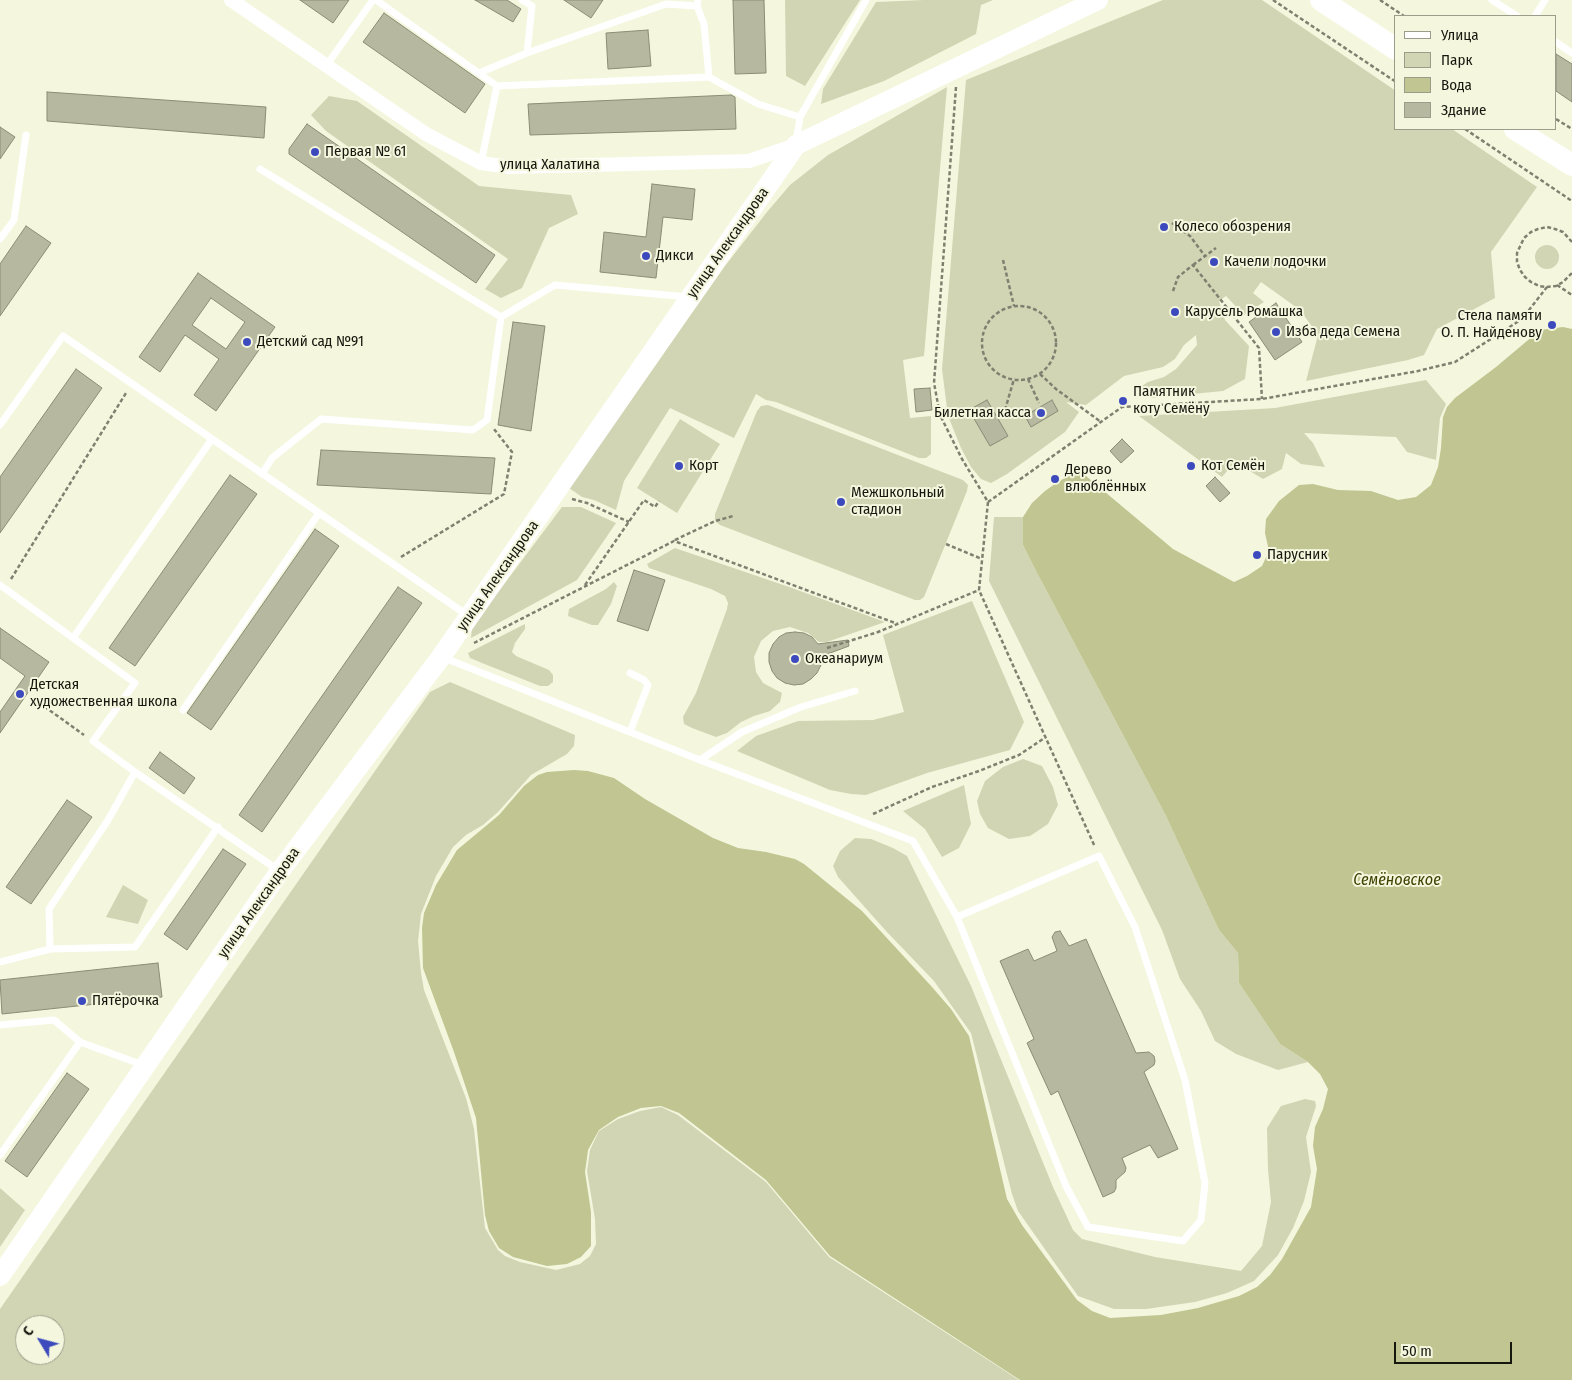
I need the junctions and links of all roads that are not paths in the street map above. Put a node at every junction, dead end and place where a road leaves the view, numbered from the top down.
1 (231, 0) edge
2 (374, 0) edge
3 (522, 0) edge
4 (866, 0) edge
5 (1098, 0) edge
6 (1321, 0) edge
7 (1492, 0) edge
8 (1545, 0) edge
9 (697, 3) edge
10 (1515, 15) edge
11 (1536, 15) edge
12 (1557, 43) edge
13 (1394, 48) edge
14 (527, 53) junction
15 (1572, 53) edge
16 (325, 66) junction
17 (479, 73) junction
18 (709, 77) junction
19 (497, 86) junction
20 (800, 118) junction
21 (1517, 130) edge
22 (26, 135) dead end
23 (796, 145) junction
24 (480, 163) junction
25 (1572, 165) edge
26 (260, 169) dead end
27 (0, 239) edge
28 (691, 297) junction
29 (501, 317) junction
30 (0, 425) edge
31 (212, 439) junction
32 (262, 474) junction
33 (319, 513) junction
34 (3, 587) edge
35 (470, 616) junction
36 (73, 638) junction
37 (441, 657) junction
38 (630, 673) dead end
39 (855, 691) dead end
40 (183, 710) dead end
41 (630, 732) junction
42 (700, 760) junction
43 (135, 772) junction
44 (218, 828) junction
45 (280, 871) junction
46 (957, 917) junction
47 (50, 949) junction
48 (0, 962) edge
49 (0, 1025) edge
50 (80, 1042) junction
51 (146, 1066) junction
52 (0, 1155) edge
53 (0, 1276) edge

1 - 16 street, улица Халатина
2 - 16 lane
2 - 17 lane
3 - 14 lane
4 - 20 lane
5 - 23 street, улица Александрова
6 - 13 main road
7 - 10 lane
8 - 11 lane
9 - 14 lane
9 - 18 lane
12 - 15 lane
14 - 17 lane
16 - 24 street, улица Халатина
17 - 19 lane
18 - 19 lane
18 - 20 lane
19 - 24 lane
20 - 23 lane
21 - 25 main road
22 - 27 lane
23 - 24 street, улица Халатина
23 - 28 street, улица Александрова
26 - 29 lane
28 - 29 lane
28 - 35 street, улица Александрова
29 - 32 lane
30 - 31 lane
31 - 32 lane
31 - 36 lane
32 - 33 lane
33 - 35 lane
33 - 40 lane
34 - 36 lane
35 - 37 street, улица Александрова
36 - 43 lane
37 - 41 lane
37 - 45 street, улица Александрова
38 - 41 lane
39 - 42 lane
41 - 42 lane
42 - 46 lane
43 - 44 lane
43 - 47 lane
44 - 45 lane
44 - 47 lane
45 - 51 street, улица Александрова
46 - 46 lane
47 - 48 lane
49 - 50 lane
50 - 51 lane
50 - 52 lane
51 - 53 street, улица Александрова

